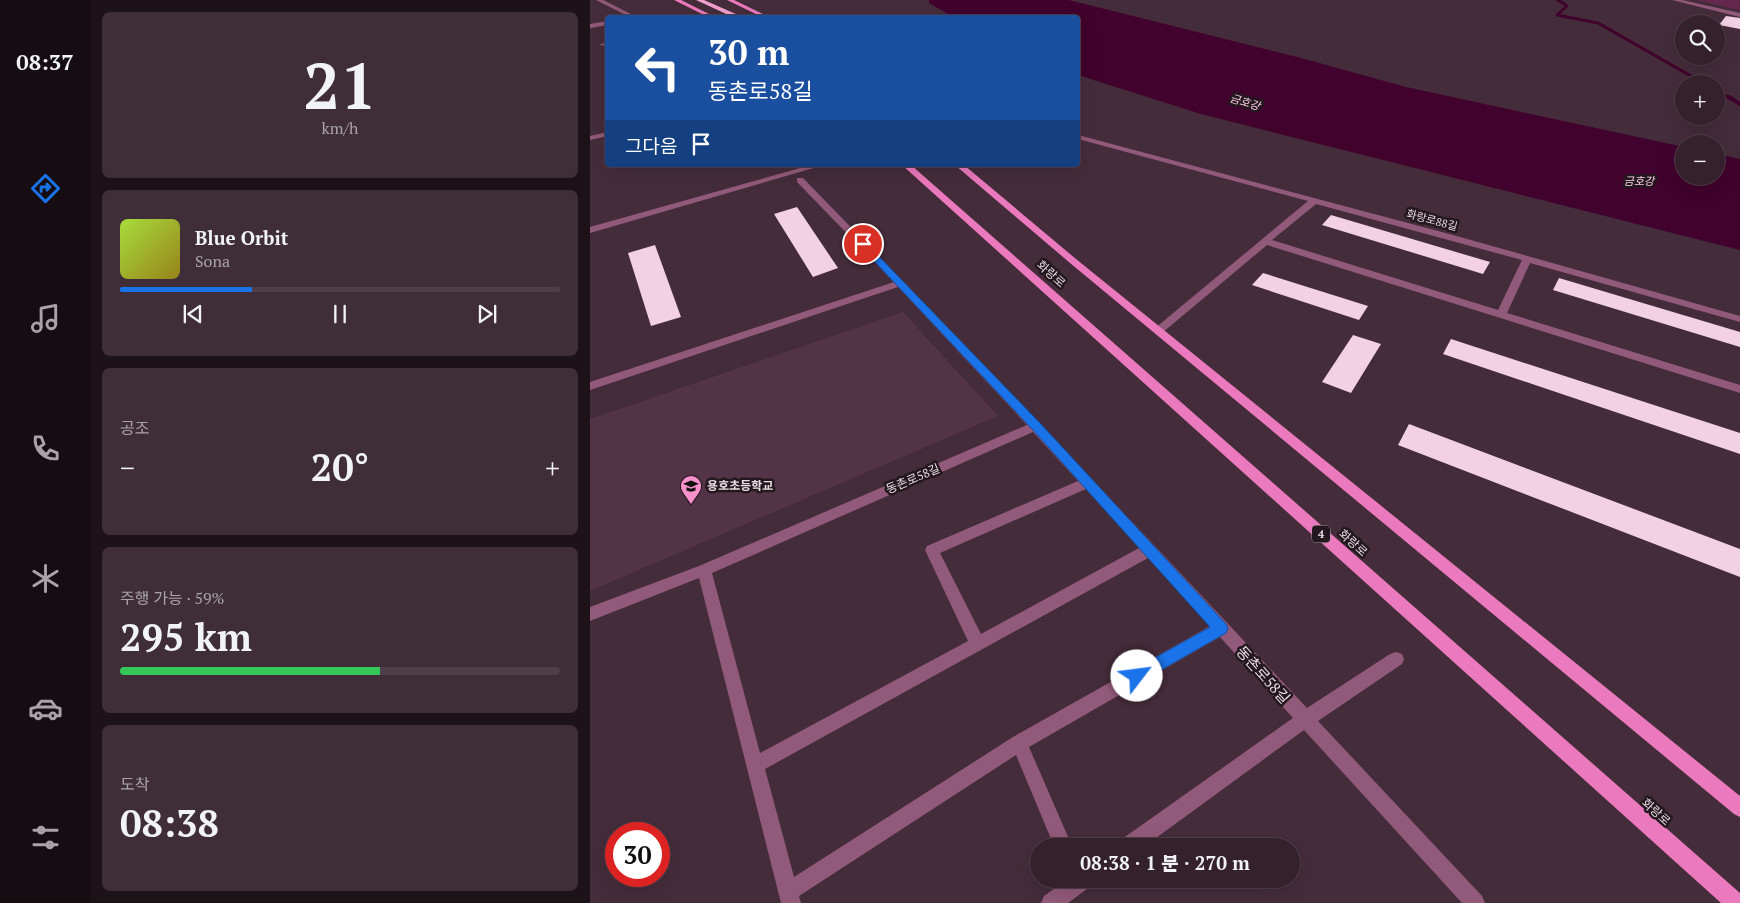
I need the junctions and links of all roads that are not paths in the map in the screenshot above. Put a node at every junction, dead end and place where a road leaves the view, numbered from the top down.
1 (603, 0) edge
2 (678, 0) edge
3 (699, 0) edge
4 (730, 0) edge
5 (1675, 0) edge
6 (590, 4) edge
7 (631, 15) edge
8 (709, 15) edge
9 (735, 15) edge
10 (762, 15) edge
11 (1740, 15) edge
12 (605, 24) edge
13 (590, 26) edge
14 (605, 135) edge
15 (590, 138) edge
16 (1080, 138) edge
17 (814, 167) edge
18 (908, 167) edge
19 (961, 167) edge
20 (800, 172) edge
21 (1314, 201) junction
22 (590, 230) edge
23 (1265, 241) junction
24 (1527, 259) junction
25 (901, 283) junction
26 (1501, 315) junction
27 (1740, 319) edge
28 (1158, 331) junction
29 (590, 386) edge
30 (1740, 389) edge
31 (1036, 426) junction
32 (1088, 483) junction
33 (1149, 550) junction
34 (704, 570) junction
35 (590, 614) edge
36 (1221, 628) junction
37 (977, 643) junction
38 (1396, 660) dead end
39 (1304, 720) junction
40 (1019, 743) junction
41 (755, 765) junction
42 (1740, 808) edge
43 (1060, 838) edge
44 (1140, 838) edge
45 (1070, 888) edge
46 (789, 897) edge
47 (1051, 903) edge
48 (1475, 903) edge
49 (1736, 903) edge

1 - 6 street
1 - 7 street
2 - 8 main road
3 - 9 highway
4 - 10 main road
5 - 11 street
12 - 13 street
14 - 15 street
16 - 21 street, 화랑로88길
17 - 20 street
18 - 49 main road, 화랑로 / 4
19 - 28 main road, 화랑로
20 - 22 street
20 - 25 street, 동촌로58길
21 - 23 street
21 - 24 street, 화랑로88길
23 - 26 street
23 - 28 street
24 - 26 street
24 - 27 street, 화랑로88길
25 - 29 street
25 - 31 street, 동촌로58길
26 - 30 street
28 - 42 main road, 화랑로
31 - 32 street, 동촌로58길
31 - 34 street, 동촌로58길
32 - 33 street, 동촌로58길
32 - 37 street
33 - 36 street, 동촌로58길
33 - 37 street
34 - 35 street, 동촌로58길
34 - 41 street
36 - 39 street, 동촌로58길
36 - 40 street
37 - 41 street
38 - 39 street
39 - 44 street
39 - 48 street, 동촌로58길
40 - 43 street
40 - 46 street
41 - 46 street
45 - 47 street

